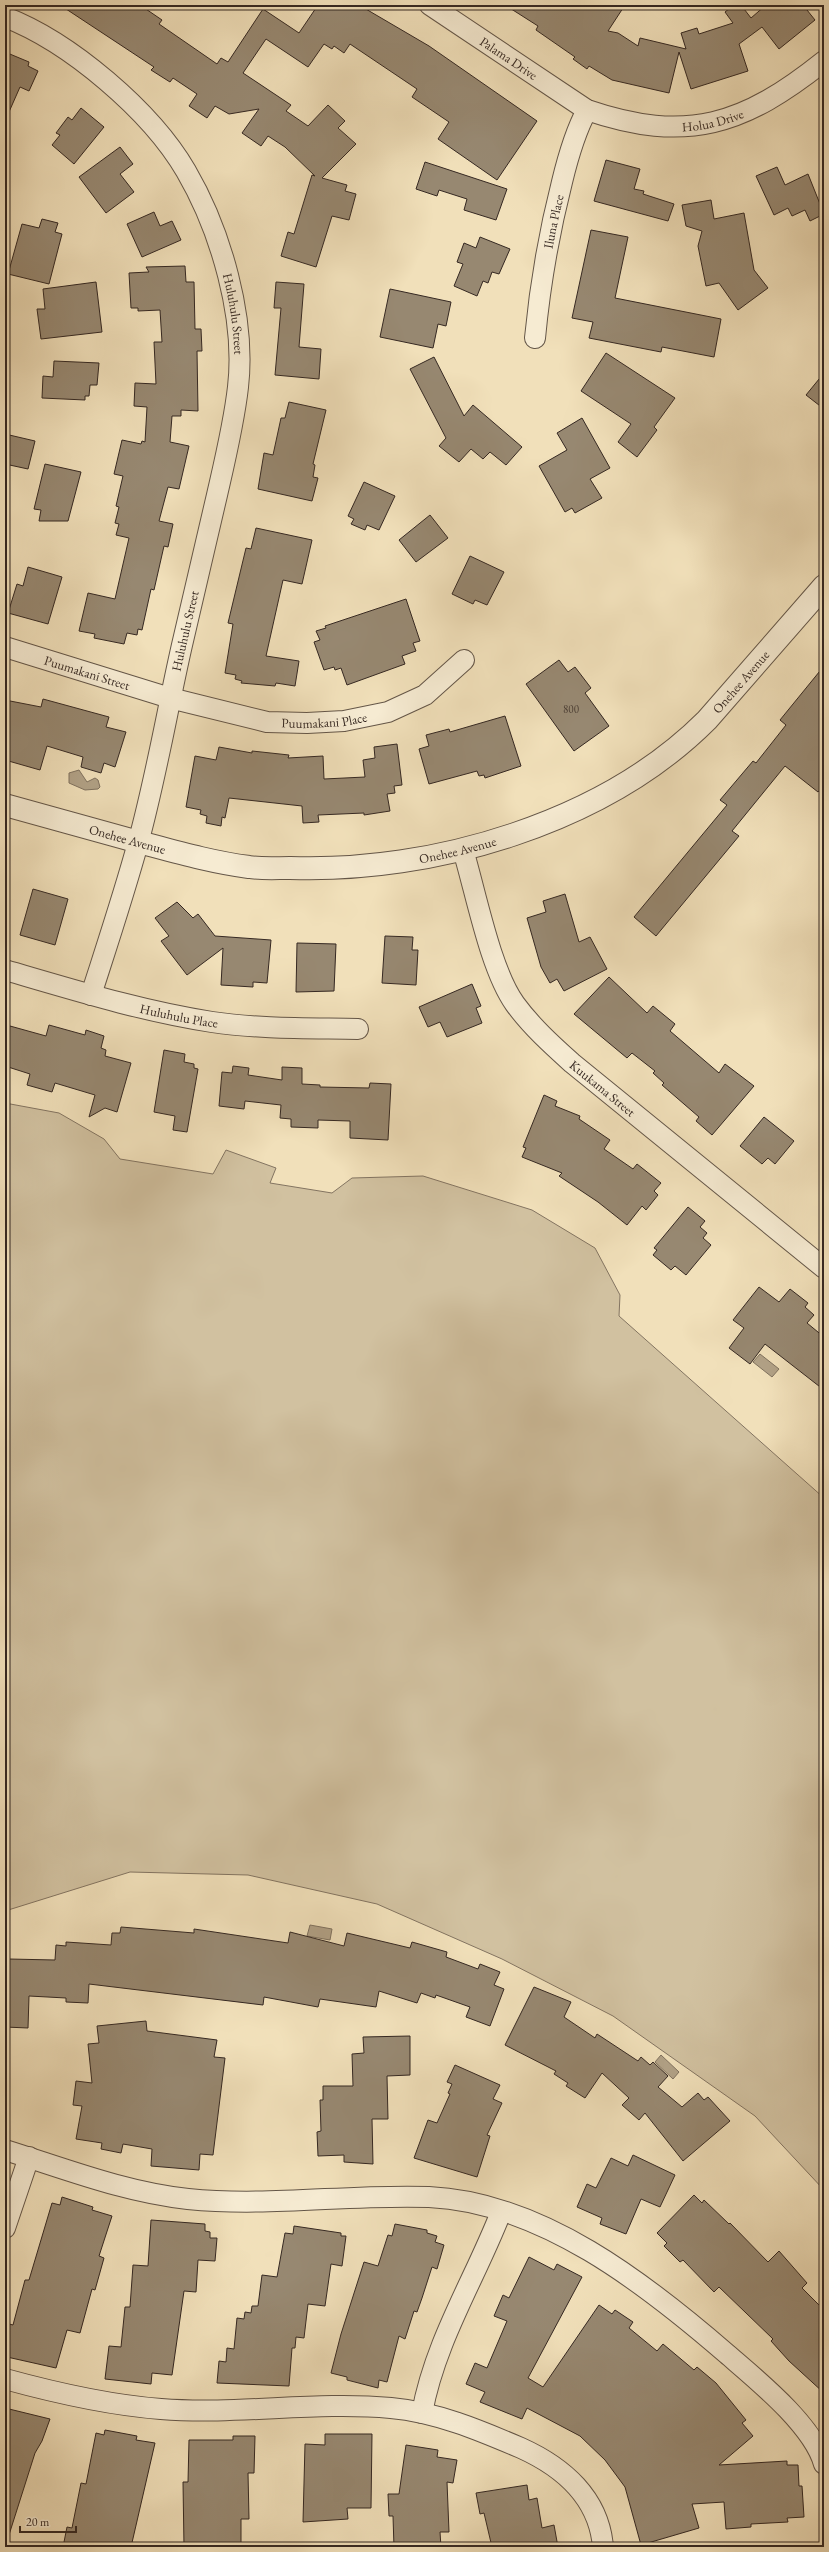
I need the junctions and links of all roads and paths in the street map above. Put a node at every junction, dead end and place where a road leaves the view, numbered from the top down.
1 (430, 5) edge
2 (5, 17) edge
3 (824, 61) edge
4 (587, 110) junction
5 (535, 338) dead end
6 (824, 586) edge
7 (5, 647) edge
8 (464, 660) dead end
9 (170, 698) junction
10 (5, 805) edge
11 (138, 842) junction
12 (463, 850) junction
13 (5, 970) edge
14 (91, 995) junction
15 (358, 1030) dead end
16 (824, 1268) edge
17 (5, 2150) edge
18 (29, 2157) junction
19 (501, 2212) junction
20 (5, 2228) edge
21 (5, 2379) edge
22 (422, 2413) junction
23 (824, 2464) edge
24 (603, 2547) edge

1 - 4 street, Palama Drive
2 - 9 street, Huluhulu Street
3 - 4 street, Holua Drive
4 - 5 street, Iluna Place
6 - 12 street, Onehee Avenue
7 - 9 street, Puumakani Street
8 - 9 street, Puumakani Place
9 - 11 street, Huluhulu Street
10 - 11 street, Onehee Avenue
11 - 12 street, Onehee Avenue
11 - 14 street, Huluhulu Street
12 - 16 street, Kuukama Street
13 - 14 street, Huluhulu Place
14 - 15 street, Huluhulu Place
17 - 18 street
18 - 19 street
18 - 20 street
19 - 22 street
19 - 23 street
21 - 22 street
22 - 24 street

